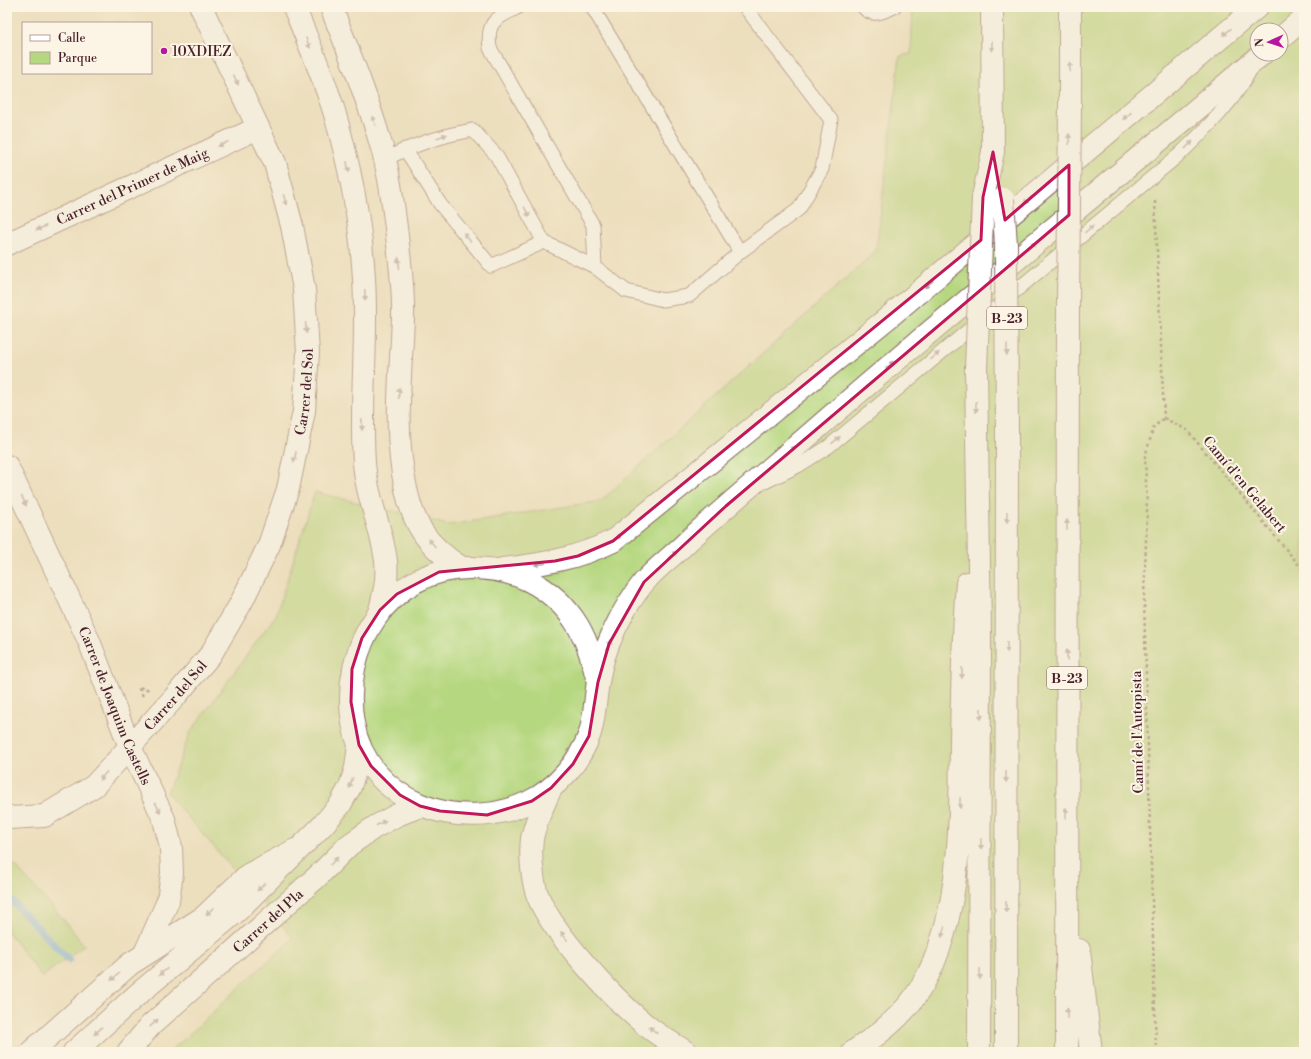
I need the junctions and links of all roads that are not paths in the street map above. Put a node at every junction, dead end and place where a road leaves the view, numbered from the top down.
1 (201, 7) edge
2 (294, 7) edge
3 (331, 7) edge
4 (519, 7) edge
5 (592, 7) edge
6 (745, 7) edge
7 (863, 7) edge
8 (894, 7) edge
9 (992, 7) edge
10 (1070, 7) edge
11 (1257, 7) edge
12 (1304, 18) edge
13 (1289, 31) edge
14 (1253, 62) edge
15 (1256, 62) edge
16 (258, 128) junction
17 (406, 149) junction
18 (385, 159) junction
19 (993, 198) junction
20 (544, 242) junction
21 (7, 244) edge
22 (740, 252) junction
23 (595, 267) junction
24 (976, 449) junction
25 (7, 466) edge
26 (741, 493) junction
27 (462, 568) junction
28 (498, 569) junction
29 (380, 610) junction
30 (598, 682) junction
31 (359, 745) junction
32 (130, 747) junction
33 (551, 788) junction
34 (420, 806) junction
35 (7, 816) edge
36 (1066, 848) junction
37 (298, 849) junction
38 (145, 953) junction
39 (31, 1052) edge
40 (74, 1052) edge
41 (128, 1052) edge
42 (686, 1052) edge
43 (853, 1052) edge
44 (979, 1052) edge
45 (1006, 1052) edge
46 (1067, 1052) edge
47 (1091, 1052) edge

1 -> 16 main road, Carrer del Sol
2 -> 29 main road
18 -> 3 main road
4 - 23 lane
5 - 22 lane
6 - 22 lane
7 - 8 lane
9 -> 19 main road, B-23
36 -> 10 main road, B-23, bridge
11 -> 28 main road
12 - 13 main road
26 -> 14 main road
26 -> 15 lane
16 -> 21 main road, Carrer del Primer de Maig
16 -> 32 main road, Carrer del Sol
17 - 18 lane
17 -> 20 lane
20 -> 17 lane
27 -> 18 main road
19 -> 24 main road, bridge
19 -> 45 main road, B-23, bridge
20 - 23 lane
22 - 23 lane
24 -> 43 main road
24 -> 44 main road
25 -> 32 main road, Carrer de Joaquim Castells
30 -> 26 main road
27 - 28 main road
27 - 29 main road
28 - 30 main road
29 - 31 main road
30 - 33 main road
31 - 34 main road
31 -> 37 main road, Carrer del Pla
32 -> 35 main road, Carrer del Sol
32 -> 38 main road, Carrer de Joaquim Castells
33 - 34 main road
42 -> 33 main road
41 -> 34 main road, Carrer del Pla
46 -> 36 main road, B-23
36 - 47 main road
37 -> 38 main road, Carrer del Pla
37 -> 40 main road, Carrer del Pla
38 -> 39 main road, Carrer del Pla

